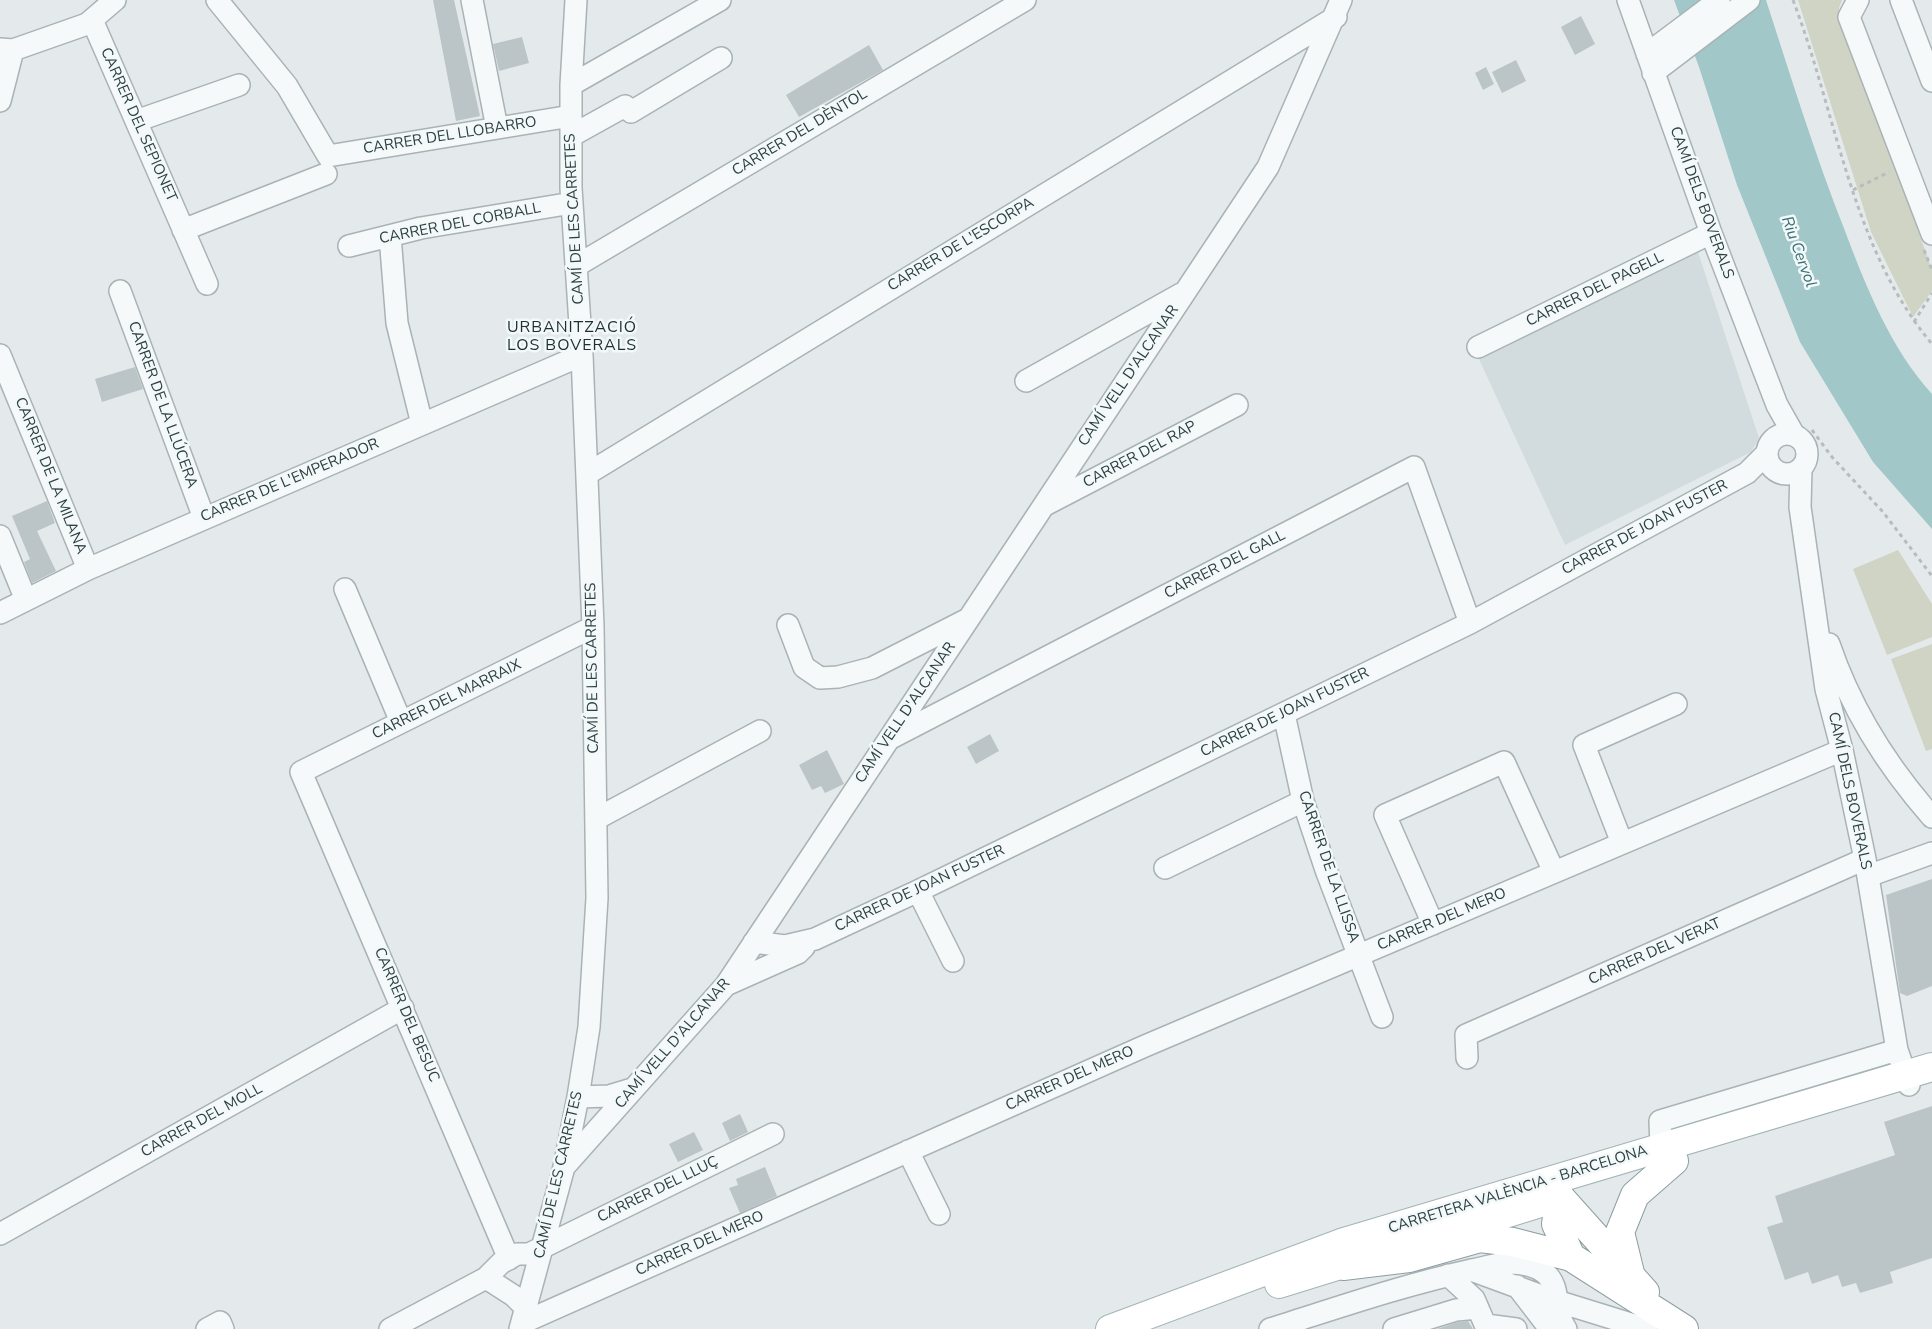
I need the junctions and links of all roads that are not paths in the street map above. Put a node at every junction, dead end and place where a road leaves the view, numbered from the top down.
1 (115, 0) edge
2 (216, 0) edge
3 (472, 0) edge
4 (576, 0) edge
5 (720, 0) edge
6 (1025, 0) edge
7 (1628, 0) edge
8 (1720, 0) edge
9 (1749, 0) edge
10 (1858, 0) edge
11 (1901, 0) edge
12 (1338, 8) edge
13 (92, 20) junction
14 (1925, 42) edge
15 (7, 49) edge
16 (1659, 57) junction
17 (721, 58) dead end
18 (1932, 81) edge
19 (239, 85) dead end
20 (571, 86) junction
21 (0, 101) edge
22 (136, 121) junction
23 (571, 126) junction
24 (497, 128) junction
25 (327, 165) junction
26 (572, 203) junction
27 (183, 230) junction
28 (1711, 233) junction
29 (1932, 234) edge
30 (390, 236) junction
31 (349, 246) dead end
32 (576, 266) junction
33 (207, 284) dead end
34 (120, 291) dead end
35 (1185, 291) junction
36 (1478, 347) dead end
37 (0, 355) edge
38 (582, 355) junction
39 (1026, 381) dead end
40 (1238, 404) dead end
41 (1777, 405) junction
42 (422, 424) junction
43 (1802, 432) junction
44 (1780, 461) junction
45 (587, 474) junction
46 (1043, 506) junction
47 (204, 518) junction
48 (0, 536) edge
49 (88, 569) junction
50 (344, 588) dead end
51 (1813, 599) junction
52 (26, 600) junction
53 (0, 613) edge
54 (968, 619) junction
55 (1470, 623) junction
56 (788, 625) dead end
57 (593, 627) junction
58 (1676, 704) dead end
59 (1284, 714) junction
60 (401, 722) junction
61 (760, 731) dead end
62 (888, 739) junction
63 (1842, 750) junction
64 (302, 772) joint
65 (1303, 801) junction
66 (1932, 817) edge
67 (596, 819) junction
68 (1622, 844) junction
69 (1932, 853) edge
70 (1164, 868) dead end
71 (1866, 868) junction
72 (1554, 872) junction
73 (918, 891) junction
74 (767, 922) junction
75 (1434, 924) junction
76 (815, 939) junction
77 (752, 946) junction
78 (1358, 956) junction
79 (784, 958) junction
80 (953, 961) dead end
81 (726, 985) junction
82 (403, 1008) junction
83 (1382, 1017) dead end
84 (1467, 1058) dead end
85 (1932, 1067) edge
86 (1911, 1071) edge
87 (632, 1089) junction
88 (578, 1096) junction
89 (606, 1120) junction
90 (1745, 1122) junction
91 (773, 1134) dead end
92 (908, 1151) junction
93 (1668, 1154) junction
94 (564, 1167) junction
95 (1560, 1197) junction
96 (939, 1214) dead end
97 (0, 1234) edge
98 (542, 1246) junction
99 (1342, 1254) junction
100 (1571, 1257) junction
101 (508, 1259) junction
102 (1471, 1270) junction
103 (1448, 1275) junction
104 (1631, 1277) junction
105 (486, 1278) junction
106 (1494, 1278) junction
107 (1517, 1286) junction
108 (1557, 1301) junction
109 (1583, 1309) junction
110 (1481, 1315) edge
111 (523, 1320) edge
112 (1666, 1325) edge
113 (207, 1329) edge
114 (223, 1329) edge
115 (390, 1329) edge
116 (1110, 1329) edge
117 (1118, 1329) edge
118 (1272, 1329) edge
119 (1394, 1329) edge
120 (1516, 1329) edge
121 (1550, 1329) edge
122 (1566, 1329) edge
123 (1570, 1329) edge

1 - 13 street
2 - 25 street
3 - 24 street
4 - 20 street, CAMÍ DE LES CARRETES
5 - 20 street
6 - 32 street, CARRER DEL DÈNTOL
7 - 16 street, CAMÍ DELS BOVERALS
8 - 16 street
9 - 16 street
10 - 29 street
11 - 14 street
12 - 35 street, CAMÍ VELL D'ALCANAR
12 - 45 street, CARRER DE L'ESCORPA
13 - 15 street
13 - 22 street, CARRER DEL SEPIONET
14 - 18 street
15 - 21 street
16 - 28 street, CAMÍ DELS BOVERALS
17 - 23 street, CARRER DEL LLOBARRO
19 - 22 street
20 - 23 street, CAMÍ DE LES CARRETES
22 - 27 street, CARRER DEL SEPIONET
23 - 24 street, CARRER DEL LLOBARRO
23 - 26 street, CAMÍ DE LES CARRETES
24 - 25 street, CARRER DEL LLOBARRO
25 - 27 street
26 - 30 street, CARRER DEL CORBALL
26 - 32 street, CAMÍ DE LES CARRETES
27 - 33 street, CARRER DEL SEPIONET
28 - 36 street, CARRER DEL PAGELL
28 - 41 street, CAMÍ DELS BOVERALS
30 - 31 street, CARRER DEL CORBALL
30 - 42 street
32 - 38 street, CAMÍ DE LES CARRETES
34 - 47 street, CARRER DE LA LLÚCERA
35 - 39 street, CAMÍ VELL D'ALCANAR
35 - 46 street, CAMÍ VELL D'ALCANAR
37 - 49 street, CARRER DE LA MILANA
38 - 42 street, CARRER DE L'EMPERADOR
38 - 45 street, CAMÍ DE LES CARRETES
40 - 46 street, CARRER DEL RAP
41 - 43 street, CAMÍ DELS BOVERALS
41 - 44 street, CAMÍ DELS BOVERALS
42 - 47 street, CARRER DE L'EMPERADOR
43 - 44 street
43 - 44 street, CAMÍ DELS BOVERALS
44 - 51 street, CAMÍ DELS BOVERALS
44 - 55 street, CARRER DE JOAN FUSTER
45 - 57 street, CAMÍ DE LES CARRETES
46 - 54 street, CAMÍ VELL D'ALCANAR
47 - 49 street, CARRER DE L'EMPERADOR
48 - 52 street
49 - 52 street, CARRER DE L'EMPERADOR
50 - 60 street
51 - 63 street, CAMÍ DELS BOVERALS
51 - 66 street
52 - 53 street, CARRER DE L'EMPERADOR
54 - 56 street
54 - 62 street, CAMÍ VELL D'ALCANAR
55 - 59 street, CARRER DE JOAN FUSTER
55 - 62 street, CARRER DEL GALL
57 - 60 street, CARRER DEL MARRAIX
57 - 67 street, CAMÍ DE LES CARRETES
58 - 68 street
59 - 65 street, CARRER DE LA LLISSA
59 - 73 street, CARRER DE JOAN FUSTER
60 - 64 street, CARRER DEL MARRAIX
61 - 67 street
62 - 74 street, CAMÍ VELL D'ALCANAR
63 - 68 street, CARRER DEL MERO
63 - 71 street, CAMÍ DELS BOVERALS
64 - 82 street, CARRER DEL BESUC
65 - 70 street
65 - 78 street, CARRER DE LA LLISSA
67 - 88 street, CAMÍ DE LES CARRETES
68 - 72 street, CARRER DEL MERO
69 - 71 street
71 - 84 street, CARRER DEL VERAT
71 - 86 street, CAMÍ DELS BOVERALS
72 - 75 street, CARRER DEL MERO
72 - 75 street
73 - 76 street, CARRER DE JOAN FUSTER
73 - 80 street
74 - 76 street, CARRER DE JOAN FUSTER
74 - 77 street, CAMÍ VELL D'ALCANAR
75 - 78 street, CARRER DEL MERO
76 - 77 street, CARRER DE JOAN FUSTER
76 - 79 street, CARRER DE JOAN FUSTER
77 - 79 street
77 - 81 street, CAMÍ VELL D'ALCANAR
78 - 83 street, CARRER DE LA LLISSA
78 - 92 street, CARRER DEL MERO
79 - 81 street, CARRER DE JOAN FUSTER
81 - 87 street, CAMÍ VELL D'ALCANAR
82 - 97 street, CARRER DEL MOLL
82 - 101 street, CARRER DEL BESUC
85 - 86 main road, CARRETERA VALÈNCIA - BARCELONA
86 - 90 main road, CARRETERA VALÈNCIA - BARCELONA
86 - 93 main road, CARRETERA VALÈNCIA - BARCELONA
86 - 93 street
87 - 88 street, CAMÍ VELL D'ALCANAR
87 - 89 street, CAMÍ VELL D'ALCANAR
88 - 89 street, CAMÍ VELL D'ALCANAR
88 - 94 street, CAMÍ DE LES CARRETES
89 - 94 street, CAMÍ VELL D'ALCANAR
90 - 93 main road, CARRETERA VALÈNCIA - BARCELONA
90 - 95 main road
91 - 98 street, CARRER DEL LLUÇ
92 - 96 street
92 - 111 street, CARRER DEL MERO
93 - 95 main road, CARRETERA VALÈNCIA - BARCELONA
93 - 99 main road, CARRETERA VALÈNCIA - BARCELONA
93 - 104 main road
94 - 98 street, CAMÍ DE LES CARRETES
95 - 99 main road, CARRETERA VALÈNCIA - BARCELONA
95 - 100 main road
95 - 104 main road
98 - 101 street, CARRER DEL LLUÇ
98 - 111 street, CAMÍ DE LES CARRETES
99 - 100 main road
99 - 116 main road, CARRETERA VALÈNCIA - BARCELONA
99 - 117 main road, CARRETERA VALÈNCIA - BARCELONA
100 - 112 main road
101 - 105 street
102 - 103 street
102 - 106 street
102 - 108 street
103 - 110 street
103 - 118 street
104 - 112 main road
105 - 111 street
105 - 115 street
106 - 107 street
106 - 110 street
107 - 108 street
107 - 121 street
108 - 109 street
108 - 122 street
109 - 112 street
109 - 123 street
110 - 119 street
110 - 120 street
113 - 114 street

